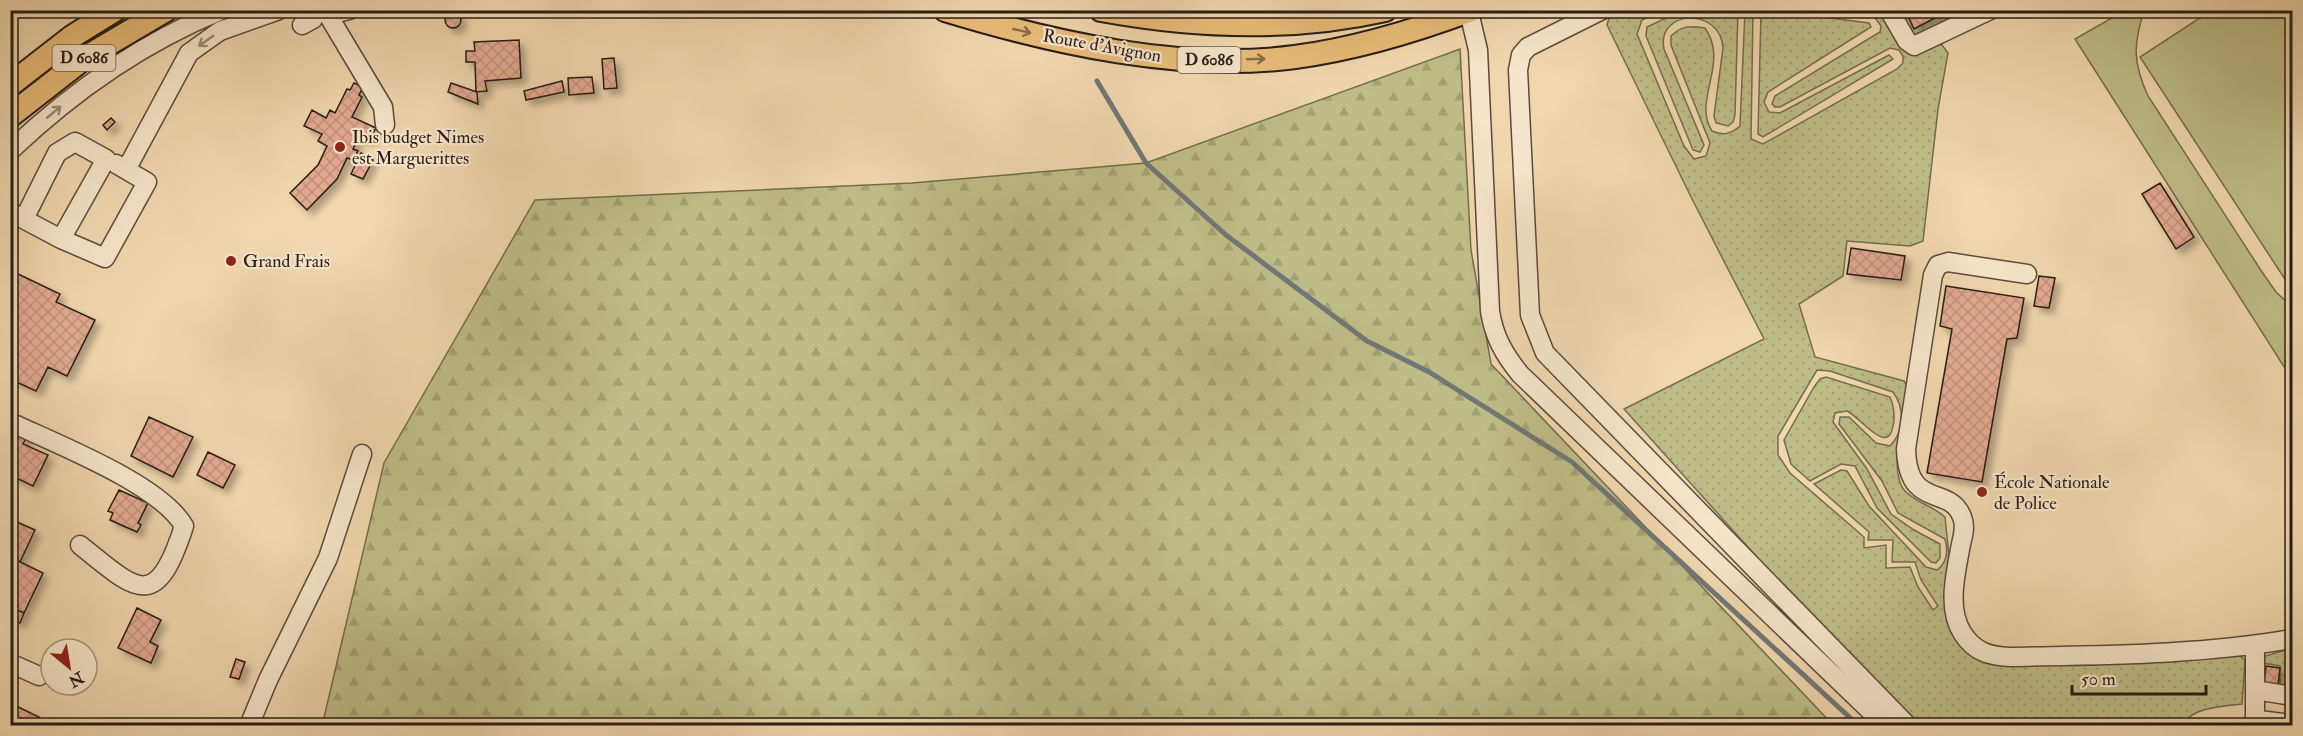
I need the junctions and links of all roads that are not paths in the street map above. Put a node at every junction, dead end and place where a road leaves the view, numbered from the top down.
1 (115, 10) edge
2 (166, 10) edge
3 (222, 10) edge
4 (279, 10) edge
5 (349, 10) edge
6 (945, 10) edge
7 (1101, 10) edge
8 (1385, 10) edge
9 (1602, 10) edge
10 (1889, 10) edge
11 (1990, 10) edge
12 (1470, 11) edge
13 (322, 12) edge
14 (302, 26) dead end
15 (10, 85) edge
16 (10, 116) edge
17 (385, 125) dead end
18 (10, 152) edge
19 (106, 159) junction
20 (127, 168) junction
21 (17, 216) edge
22 (61, 239) junction
23 (2027, 274) dead end
24 (10, 422) edge
25 (362, 454) dead end
26 (80, 545) dead end
27 (2292, 639) edge
28 (2255, 646) junction
29 (10, 663) edge
30 (39, 676) dead end
31 (2255, 690) junction
32 (2292, 696) edge
33 (2292, 724) edge
34 (249, 726) edge
35 (1886, 726) edge
36 (1908, 726) edge

1 - 15 main road, D 6086
2 - 16 main road, D 6086
18 -> 3 street
4 -> 20 street
5 - 13 street
6 -> 12 main road, Route d'Avignon / D 6086
7 - 8 main road, Route d'Avignon / D 6086
9 - 36 street
10 - 11 street
12 - 35 street
13 - 14 street
13 - 17 street
19 - 20 street
19 - 21 street
19 - 22 street
20 - 22 street
21 - 22 street
23 - 28 street
24 - 26 street
25 - 34 street
27 - 28 street
28 - 31 street
29 - 30 street
31 - 32 street
31 - 33 street

